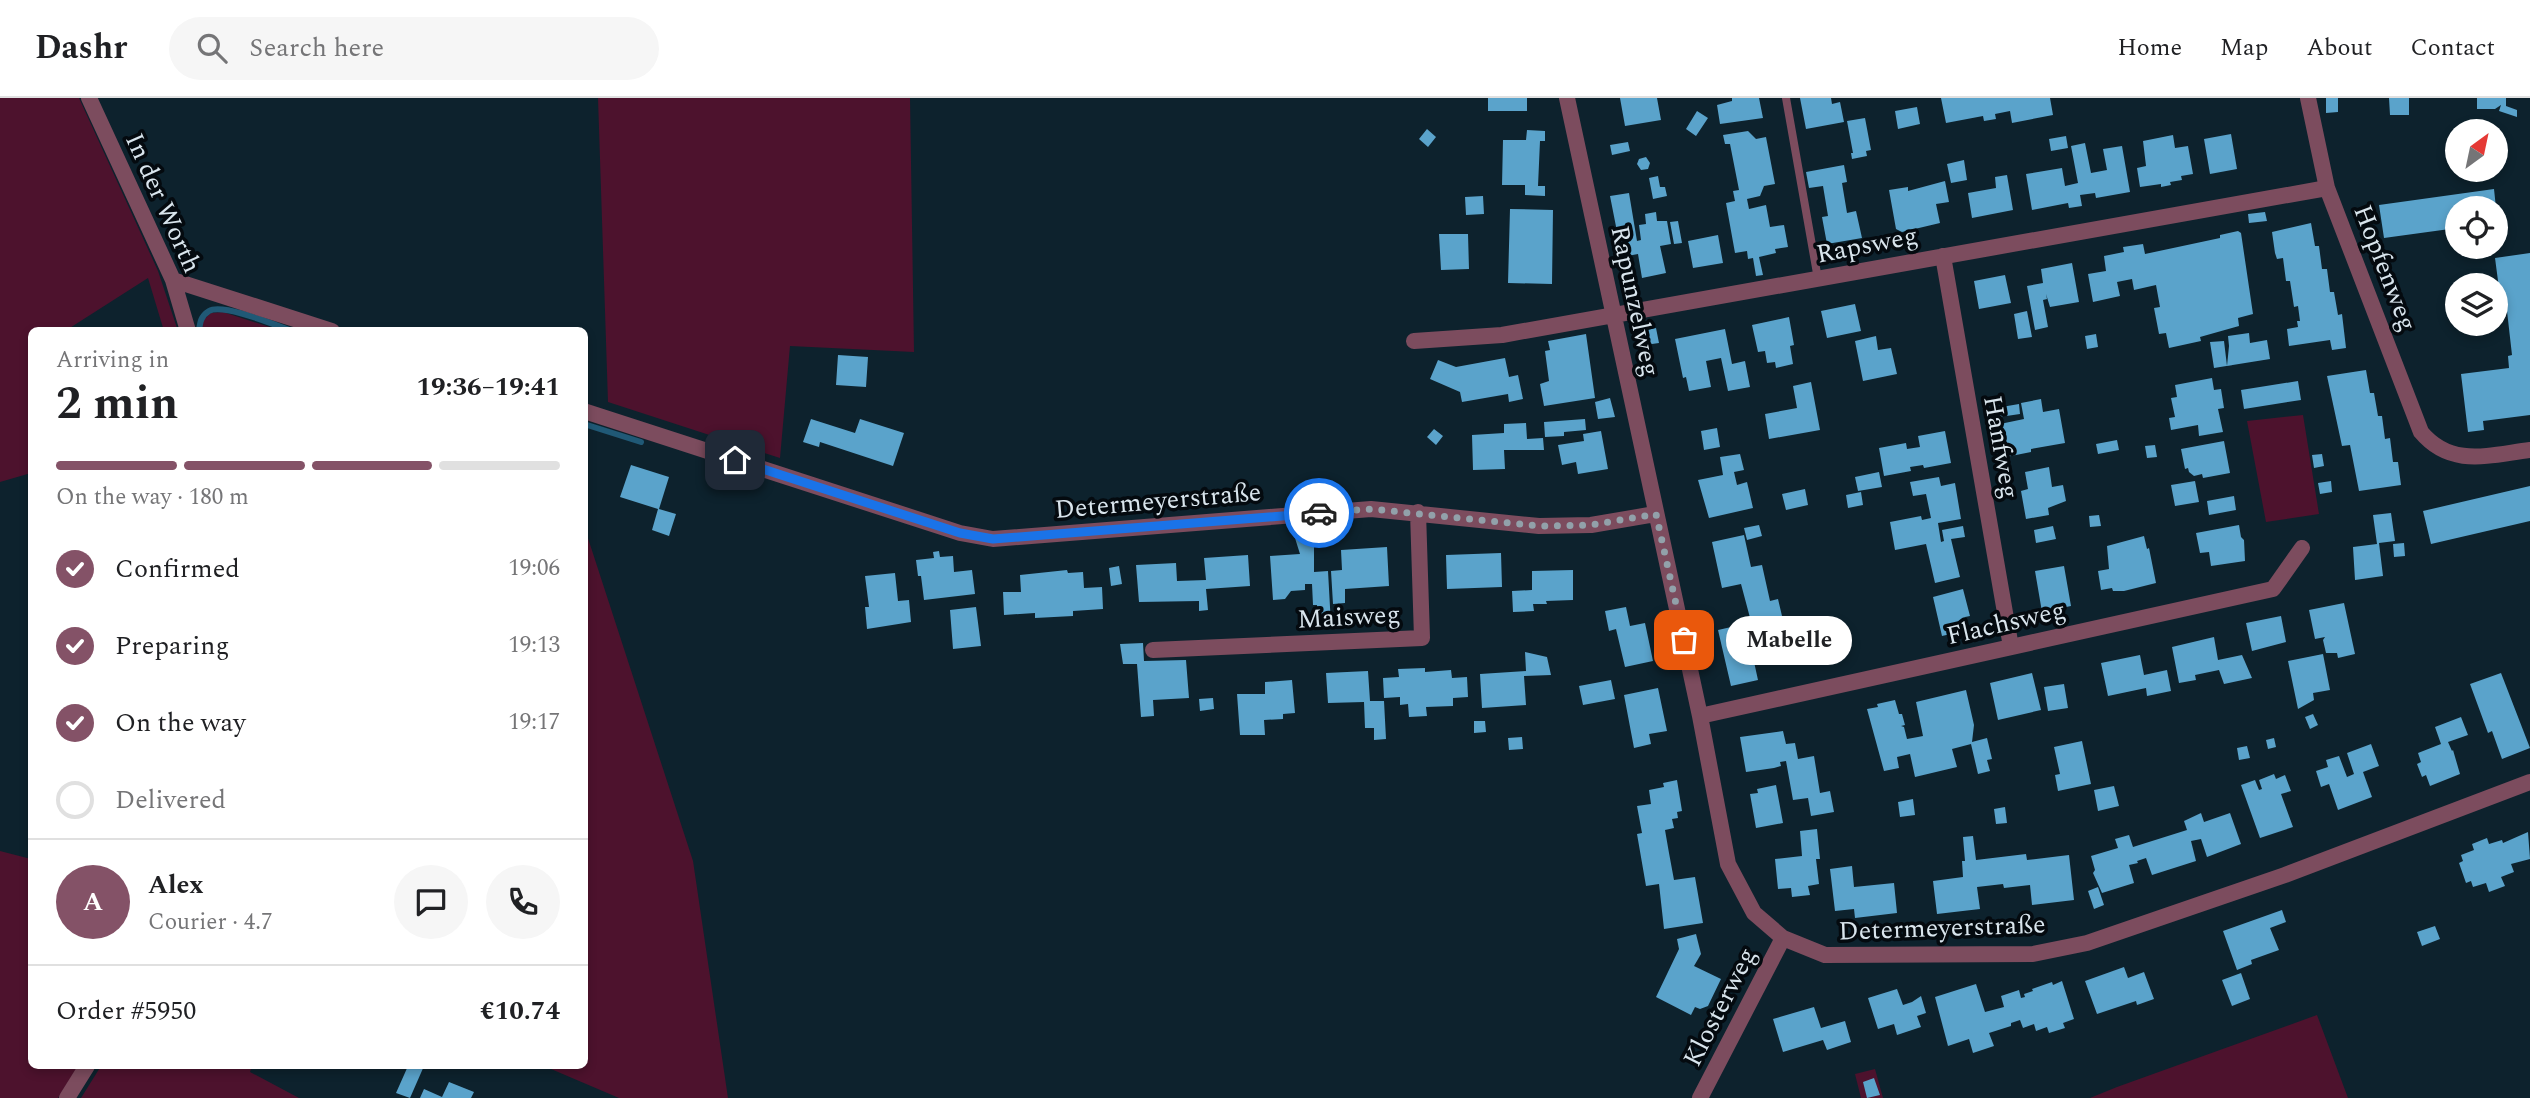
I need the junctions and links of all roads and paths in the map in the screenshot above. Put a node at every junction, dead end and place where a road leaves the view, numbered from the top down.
1 (89, 98) edge
2 (1567, 98) edge
3 (1786, 98) edge
4 (2308, 98) edge
5 (2328, 188) junction
6 (1943, 256) junction
7 (1818, 279) junction
8 (173, 280) junction
9 (1613, 315) junction
10 (187, 327) edge
11 (320, 327) edge
12 (1415, 341) dead end
13 (588, 412) edge
14 (2530, 450) edge
15 (1418, 512) junction
16 (1656, 514) junction
17 (2302, 548) dead end
18 (2011, 647) junction
19 (1153, 650) dead end
20 (1700, 716) junction
21 (2530, 782) edge
22 (1783, 938) junction
23 (85, 1069) edge
24 (67, 1098) edge
25 (1700, 1098) edge

1 - 8 street, In der Worth
2 - 9 street, Rapunzelweg
3 - 7 lane
4 - 5 street, Hopfenweg
5 - 6 street, Rapsweg
5 - 14 street, Hopfenweg
6 - 7 street, Rapsweg
6 - 18 street, Hanfweg
7 - 9 street, Rapsweg
8 - 10 street, In der Worth
8 - 11 street
9 - 12 street, Rapsweg
9 - 16 street, Rapunzelweg
13 - 15 street, Determeyerstraße
15 - 16 street, Determeyerstraße
15 - 19 street, Maisweg
16 - 20 street, Determeyerstraße
17 - 18 street, Flachsweg
18 - 20 street, Flachsweg
20 - 22 street, Determeyerstraße
21 - 22 street, Determeyerstraße
22 - 25 street, Klosterweg
23 - 24 street

